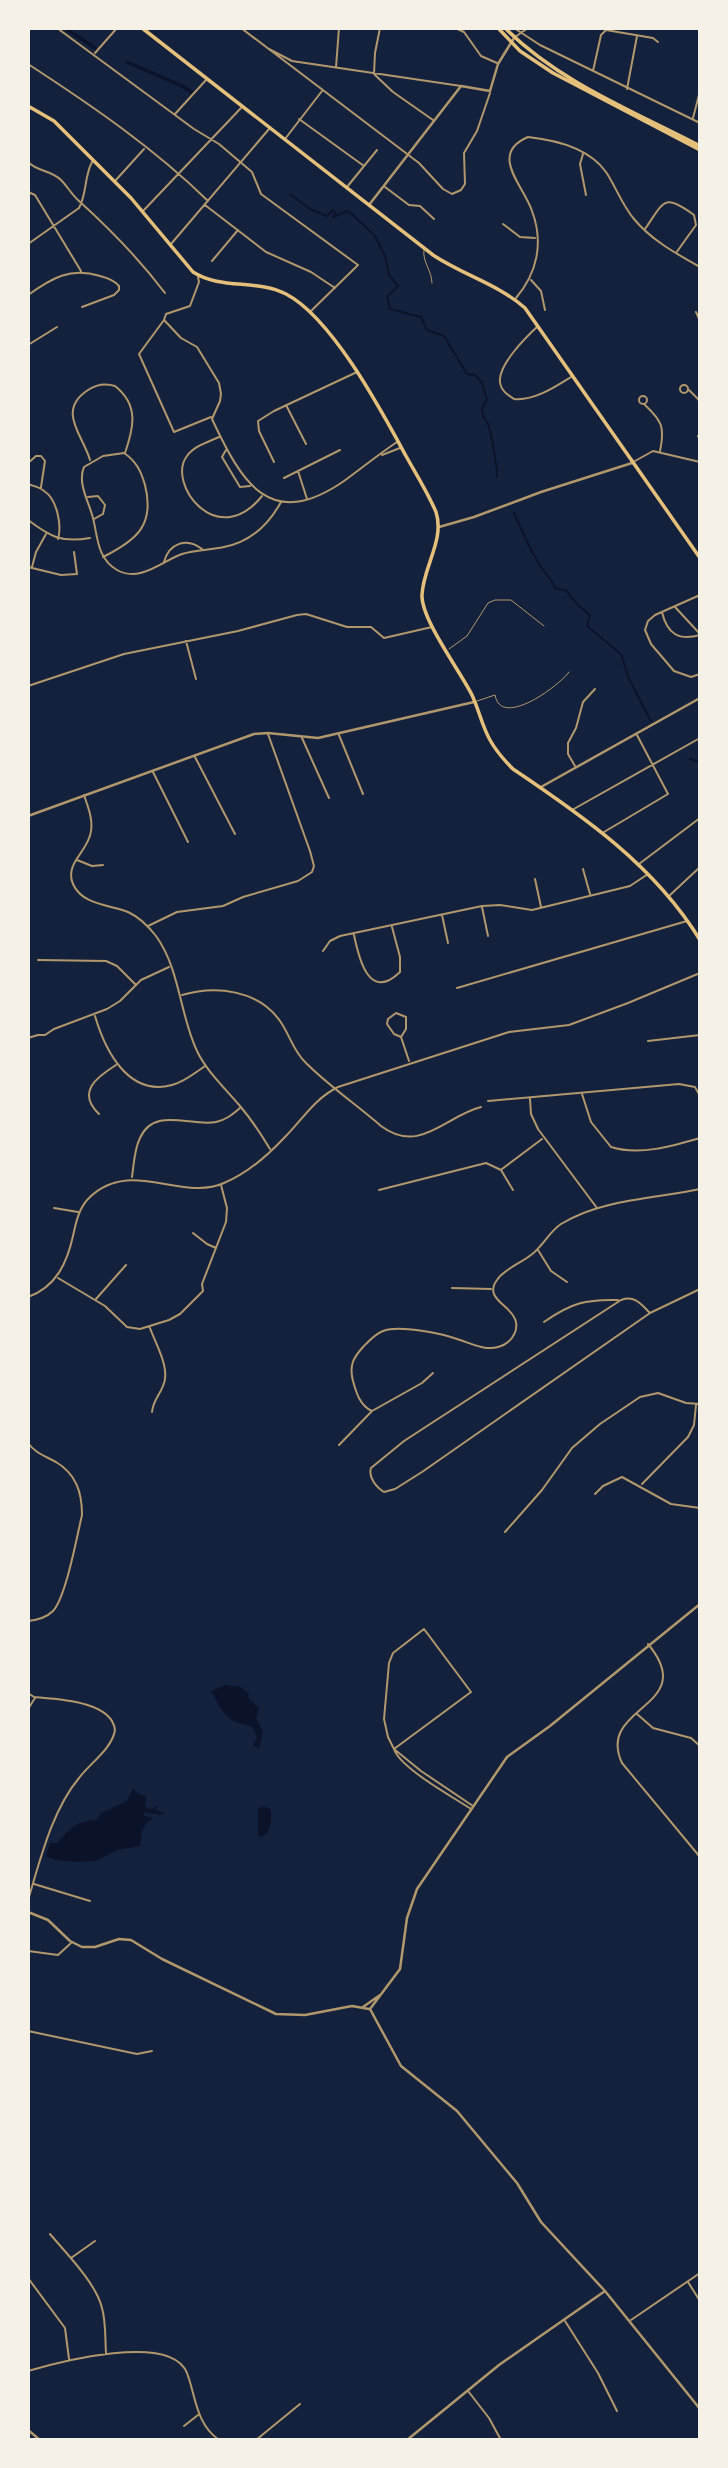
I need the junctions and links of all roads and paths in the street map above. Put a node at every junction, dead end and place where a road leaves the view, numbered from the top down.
1 (57, 28) edge
2 (117, 28) edge
3 (142, 28) edge
4 (241, 28) edge
5 (339, 28) edge
6 (380, 28) edge
7 (455, 28) edge
8 (498, 28) edge
9 (505, 28) edge
10 (514, 28) edge
11 (528, 28) edge
12 (520, 33) junction
13 (637, 35) junction
14 (513, 40) junction
15 (658, 42) dead end
16 (265, 47) junction
17 (93, 55) junction
18 (28, 64) edge
19 (498, 64) junction
20 (336, 68) junction
21 (593, 72) junction
22 (374, 74) junction
23 (207, 80) junction
24 (461, 86) junction
25 (627, 89) junction
26 (322, 91) junction
27 (490, 91) junction
28 (700, 91) edge
29 (28, 106) edge
30 (242, 107) junction
31 (175, 114) junction
32 (299, 119) junction
33 (692, 119) junction
34 (434, 121) junction
35 (700, 123) edge
36 (270, 128) junction
37 (212, 139) junction
38 (284, 139) junction
39 (145, 148) junction
40 (700, 148) edge
41 (377, 150) dead end
42 (583, 153) junction
43 (408, 155) junction
44 (92, 161) junction
45 (28, 162) edge
46 (241, 162) junction
47 (363, 166) junction
48 (178, 171) junction
49 (114, 182) junction
50 (384, 186) junction
51 (346, 188) junction
52 (28, 192) edge
53 (586, 195) dead end
54 (208, 201) junction
55 (82, 203) junction
56 (205, 205) junction
57 (369, 205) junction
58 (143, 211) junction
59 (434, 219) dead end
60 (503, 224) dead end
61 (53, 227) junction
62 (239, 230) junction
63 (644, 230) junction
64 (537, 238) junction
65 (28, 244) edge
66 (170, 245) junction
67 (424, 248) junction
68 (676, 253) junction
69 (212, 261) dead end
70 (700, 267) edge
71 (82, 272) junction
72 (198, 275) junction
73 (530, 280) junction
74 (432, 283) dead end
75 (335, 288) junction
76 (166, 293) dead end
77 (28, 295) edge
78 (515, 299) junction
79 (82, 307) dead end
80 (545, 310) dead end
81 (311, 311) junction
82 (696, 312) dead end
83 (164, 320) junction
84 (700, 321) edge
85 (539, 326) junction
86 (57, 327) dead end
87 (28, 345) edge
88 (357, 372) junction
89 (574, 375) junction
90 (689, 390) dead end
91 (700, 401) edge
92 (286, 405) junction
93 (645, 405) dead end
94 (212, 417) junction
95 (698, 436) dead end
96 (220, 437) junction
97 (700, 440) edge
98 (398, 441) junction
99 (306, 444) dead end
100 (401, 447) junction
101 (227, 449) junction
102 (340, 450) dead end
103 (660, 452) junction
104 (124, 453) junction
105 (381, 455) junction
106 (90, 461) junction
107 (274, 462) dead end
108 (634, 462) junction
109 (700, 462) edge
110 (28, 463) edge
111 (298, 471) junction
112 (284, 478) dead end
113 (28, 484) edge
114 (251, 485) junction
115 (40, 488) junction
116 (262, 495) junction
117 (87, 497) junction
118 (307, 500) junction
119 (281, 502) junction
120 (94, 519) junction
121 (28, 520) edge
122 (439, 527) junction
123 (46, 533) junction
124 (90, 538) dead end
125 (58, 539) junction
126 (202, 550) junction
127 (74, 552) dead end
128 (103, 557) junction
129 (700, 558) edge
130 (163, 564) junction
131 (28, 566) edge
132 (32, 567) junction
133 (700, 595) edge
134 (675, 606) junction
135 (662, 611) junction
136 (544, 626) dead end
137 (432, 627) junction
138 (700, 634) edge
139 (186, 640) junction
140 (447, 650) junction
141 (569, 673) dead end
142 (700, 674) edge
143 (196, 679) dead end
144 (28, 686) edge
145 (594, 689) dead end
146 (700, 698) edge
147 (475, 702) junction
148 (268, 733) junction
149 (338, 734) junction
150 (636, 734) junction
151 (301, 737) junction
152 (700, 738) edge
153 (195, 757) junction
154 (653, 765) junction
155 (575, 767) junction
156 (152, 771) junction
157 (541, 787) junction
158 (363, 794) dead end
159 (84, 795) junction
160 (329, 798) dead end
161 (572, 811) junction
162 (28, 816) edge
163 (700, 818) edge
164 (603, 833) junction
165 (235, 834) dead end
166 (188, 842) dead end
167 (76, 860) junction
168 (638, 864) junction
169 (103, 865) dead end
170 (700, 867) edge
171 (583, 869) dead end
172 (648, 874) junction
173 (535, 879) dead end
174 (590, 895) junction
175 (668, 897) junction
176 (482, 906) junction
177 (541, 908) junction
178 (442, 914) junction
179 (688, 921) junction
180 (148, 926) junction
181 (392, 926) junction
182 (354, 933) junction
183 (488, 936) dead end
184 (700, 940) edge
185 (448, 943) dead end
186 (323, 951) dead end
187 (38, 960) dead end
188 (170, 967) junction
189 (700, 973) edge
190 (136, 985) junction
191 (457, 988) dead end
192 (181, 996) junction
193 (94, 1014) junction
194 (700, 1035) edge
195 (401, 1037) junction
196 (28, 1038) edge
197 (648, 1041) dead end
198 (410, 1063) junction
199 (117, 1064) junction
200 (205, 1066) junction
201 (336, 1088) junction
202 (582, 1093) junction
203 (700, 1096) edge
204 (531, 1098) junction
205 (488, 1101) dead end
206 (241, 1107) junction
207 (481, 1107) dead end
208 (99, 1114) dead end
209 (544, 1138) junction
210 (700, 1138) edge
211 (271, 1150) junction
212 (501, 1170) junction
213 (132, 1179) junction
214 (221, 1184) junction
215 (700, 1189) edge
216 (379, 1190) dead end
217 (513, 1190) dead end
218 (54, 1208) dead end
219 (597, 1208) junction
220 (79, 1212) junction
221 (193, 1233) dead end
222 (217, 1248) junction
223 (538, 1249) junction
224 (126, 1265) dead end
225 (57, 1277) junction
226 (567, 1282) dead end
227 (452, 1289) dead end
228 (492, 1289) junction
229 (700, 1289) edge
230 (28, 1297) edge
231 (95, 1300) junction
232 (621, 1300) junction
233 (650, 1313) junction
234 (544, 1322) dead end
235 (150, 1327) junction
236 (433, 1373) dead end
237 (698, 1404) edge
238 (372, 1411) junction
239 (152, 1412) dead end
240 (28, 1443) edge
241 (340, 1445) dead end
242 (641, 1485) junction
243 (595, 1494) dead end
244 (700, 1508) edge
245 (505, 1532) dead end
246 (700, 1604) edge
247 (28, 1621) edge
248 (648, 1644) junction
249 (28, 1693) edge
250 (35, 1697) junction
251 (28, 1709) edge
252 (636, 1713) junction
253 (700, 1746) edge
254 (394, 1749) junction
255 (473, 1808) junction
256 (700, 1857) edge
257 (33, 1884) junction
258 (28, 1900) edge
259 (90, 1901) dead end
260 (28, 1912) edge
261 (71, 1942) junction
262 (28, 1951) edge
263 (384, 1992) junction
264 (363, 2007) junction
265 (370, 2010) junction
266 (28, 2031) edge
267 (152, 2051) dead end
268 (50, 2234) dead end
269 (95, 2241) dead end
270 (70, 2258) junction
271 (700, 2273) edge
272 (28, 2278) edge
273 (687, 2281) junction
274 (605, 2291) junction
275 (700, 2301) edge
276 (564, 2320) junction
277 (630, 2320) junction
278 (106, 2354) junction
279 (69, 2360) junction
280 (28, 2371) edge
281 (468, 2390) junction
282 (300, 2404) dead end
283 (700, 2409) edge
284 (617, 2411) dead end
285 (199, 2414) junction
286 (184, 2427) dead end
287 (28, 2430) edge
288 (40, 2440) edge
289 (219, 2440) edge
290 (256, 2440) edge
291 (407, 2440) edge
292 (500, 2440) edge

1 - 17 street
2 - 17 street
3 - 23 main road
4 - 16 street
5 - 20 street
6 - 22 street
7 - 19 street
8 - 14 main road
9 - 14 main road
10 - 12 street
11 - 12 street
12 - 14 street
12 - 21 street
13 - 15 street
13 - 21 street
13 - 25 street
14 - 19 street
14 - 40 main road
16 - 20 street
16 - 26 street
17 - 31 street
18 - 39 street
19 - 27 street
20 - 22 street
21 - 25 street
22 - 24 street
22 - 34 street
23 - 30 main road
23 - 31 street
24 - 27 street
24 - 34 street
25 - 33 street
26 - 32 street
26 - 43 street
27 - 43 street
28 - 33 street
29 - 44 main road
30 - 36 main road
30 - 37 street
31 - 37 street
32 - 38 street
32 - 47 street
33 - 35 street
34 - 43 street
36 - 38 main road
36 - 46 street
37 - 46 street
37 - 48 street
38 - 51 main road
39 - 48 street
39 - 49 street
41 - 47 street
42 - 53 street
42 - 63 street
42 - 64 street
43 - 50 street
44 - 49 main road
44 - 55 street
45 - 55 street
46 - 54 street
46 - 75 street
47 - 51 street
48 - 54 street
48 - 58 street
49 - 58 main road
50 - 57 street
50 - 59 street
51 - 57 main road
52 - 61 street
54 - 56 street
55 - 61 street
55 - 76 street
56 - 62 street
56 - 66 street
57 - 67 main road
58 - 66 main road
60 - 64 street
61 - 65 street
61 - 71 street
62 - 69 street
62 - 75 street
63 - 68 street
63 - 68 street
64 - 73 street
66 - 72 main road
67 - 74 lane
67 - 78 main road
68 - 70 street
71 - 77 street
71 - 79 street
72 - 81 main road
72 - 83 street
73 - 78 street
73 - 80 street
75 - 81 street
78 - 85 main road
81 - 88 main road
82 - 84 street
83 - 94 street
83 - 94 street
85 - 89 main road
85 - 89 street
86 - 87 street
88 - 92 street
88 - 98 main road
89 - 108 main road
90 - 91 street
92 - 99 street
92 - 107 street
93 - 103 street
94 - 96 street
95 - 97 street
96 - 101 street
96 - 116 street
98 - 100 main road
98 - 105 street
100 - 105 street
100 - 122 main road
101 - 114 street
101 - 114 street
102 - 111 street
103 - 108 street
103 - 109 street
104 - 106 street
104 - 106 street
104 - 128 street
105 - 118 street
106 - 117 street
108 - 122 street
108 - 129 main road
110 - 115 street
111 - 112 street
111 - 118 street
113 - 115 street
114 - 116 street
115 - 125 street
116 - 119 street
117 - 120 street
117 - 120 street
118 - 119 street
119 - 126 street
120 - 128 street
121 - 123 street
122 - 137 main road
123 - 125 street
123 - 132 street
124 - 125 street
126 - 130 street
126 - 130 street
127 - 132 street
128 - 130 street
131 - 132 street
133 - 134 street
134 - 135 street
134 - 138 street
135 - 138 street
135 - 142 street
136 - 140 lane
137 - 139 street
137 - 140 main road
139 - 143 street
139 - 144 street
140 - 147 main road
141 - 147 lane
145 - 155 street
146 - 150 street
147 - 149 street
147 - 157 main road
148 - 151 street
148 - 153 street
148 - 180 street
149 - 151 street
149 - 158 street
150 - 154 street
150 - 155 street
151 - 160 street
152 - 154 street
153 - 156 street
153 - 165 street
154 - 161 street
154 - 164 street
155 - 157 street
156 - 159 street
156 - 166 street
157 - 161 main road
159 - 162 street
159 - 167 street
161 - 164 main road
163 - 168 street
164 - 168 main road
167 - 169 street
167 - 180 street
168 - 172 main road
170 - 175 street
171 - 174 street
172 - 174 street
172 - 175 main road
173 - 177 street
174 - 177 street
175 - 179 main road
176 - 177 street
176 - 178 street
176 - 183 street
178 - 181 street
178 - 185 street
179 - 184 main road
179 - 191 street
180 - 188 street
181 - 182 street
181 - 182 street
182 - 186 street
187 - 190 street
188 - 190 street
188 - 192 street
189 - 198 street
190 - 193 street
192 - 200 street
192 - 201 street
193 - 196 street
193 - 199 street
194 - 197 street
195 - 195 street
195 - 198 street
198 - 201 street
199 - 200 street
199 - 208 street
200 - 206 street
201 - 207 street
201 - 211 street
202 - 203 street
202 - 204 street
202 - 210 street
204 - 205 street
204 - 209 street
206 - 211 street
206 - 213 street
209 - 212 street
209 - 219 street
211 - 214 street
212 - 216 street
212 - 217 street
213 - 214 street
213 - 220 street
214 - 222 street
215 - 219 street
218 - 220 street
219 - 223 street
220 - 225 street
221 - 222 street
222 - 235 street
223 - 226 street
223 - 228 street
224 - 231 street
225 - 230 street
225 - 231 street
227 - 228 street
228 - 238 street
229 - 233 street
231 - 235 street
232 - 233 street
232 - 233 street
232 - 234 street
235 - 239 street
236 - 238 street
237 - 242 street
237 - 245 street
238 - 241 street
240 - 247 street
242 - 243 street
242 - 244 street
246 - 248 street
248 - 252 street
248 - 255 street
249 - 250 street
250 - 251 street
250 - 257 street
252 - 253 street
252 - 256 street
254 - 254 street
254 - 255 street
255 - 263 street
257 - 258 street
257 - 259 street
260 - 261 street
261 - 262 street
261 - 264 street
263 - 264 street
263 - 265 street
264 - 265 street
265 - 274 street
266 - 267 street
268 - 270 street
269 - 270 street
270 - 278 street
271 - 273 street
272 - 279 street
273 - 275 street
273 - 277 street
274 - 276 street
274 - 277 street
276 - 281 street
276 - 284 street
277 - 283 street
278 - 279 street
278 - 285 street
279 - 280 street
281 - 291 street
281 - 292 street
282 - 290 street
285 - 286 street
285 - 289 street
287 - 288 street

